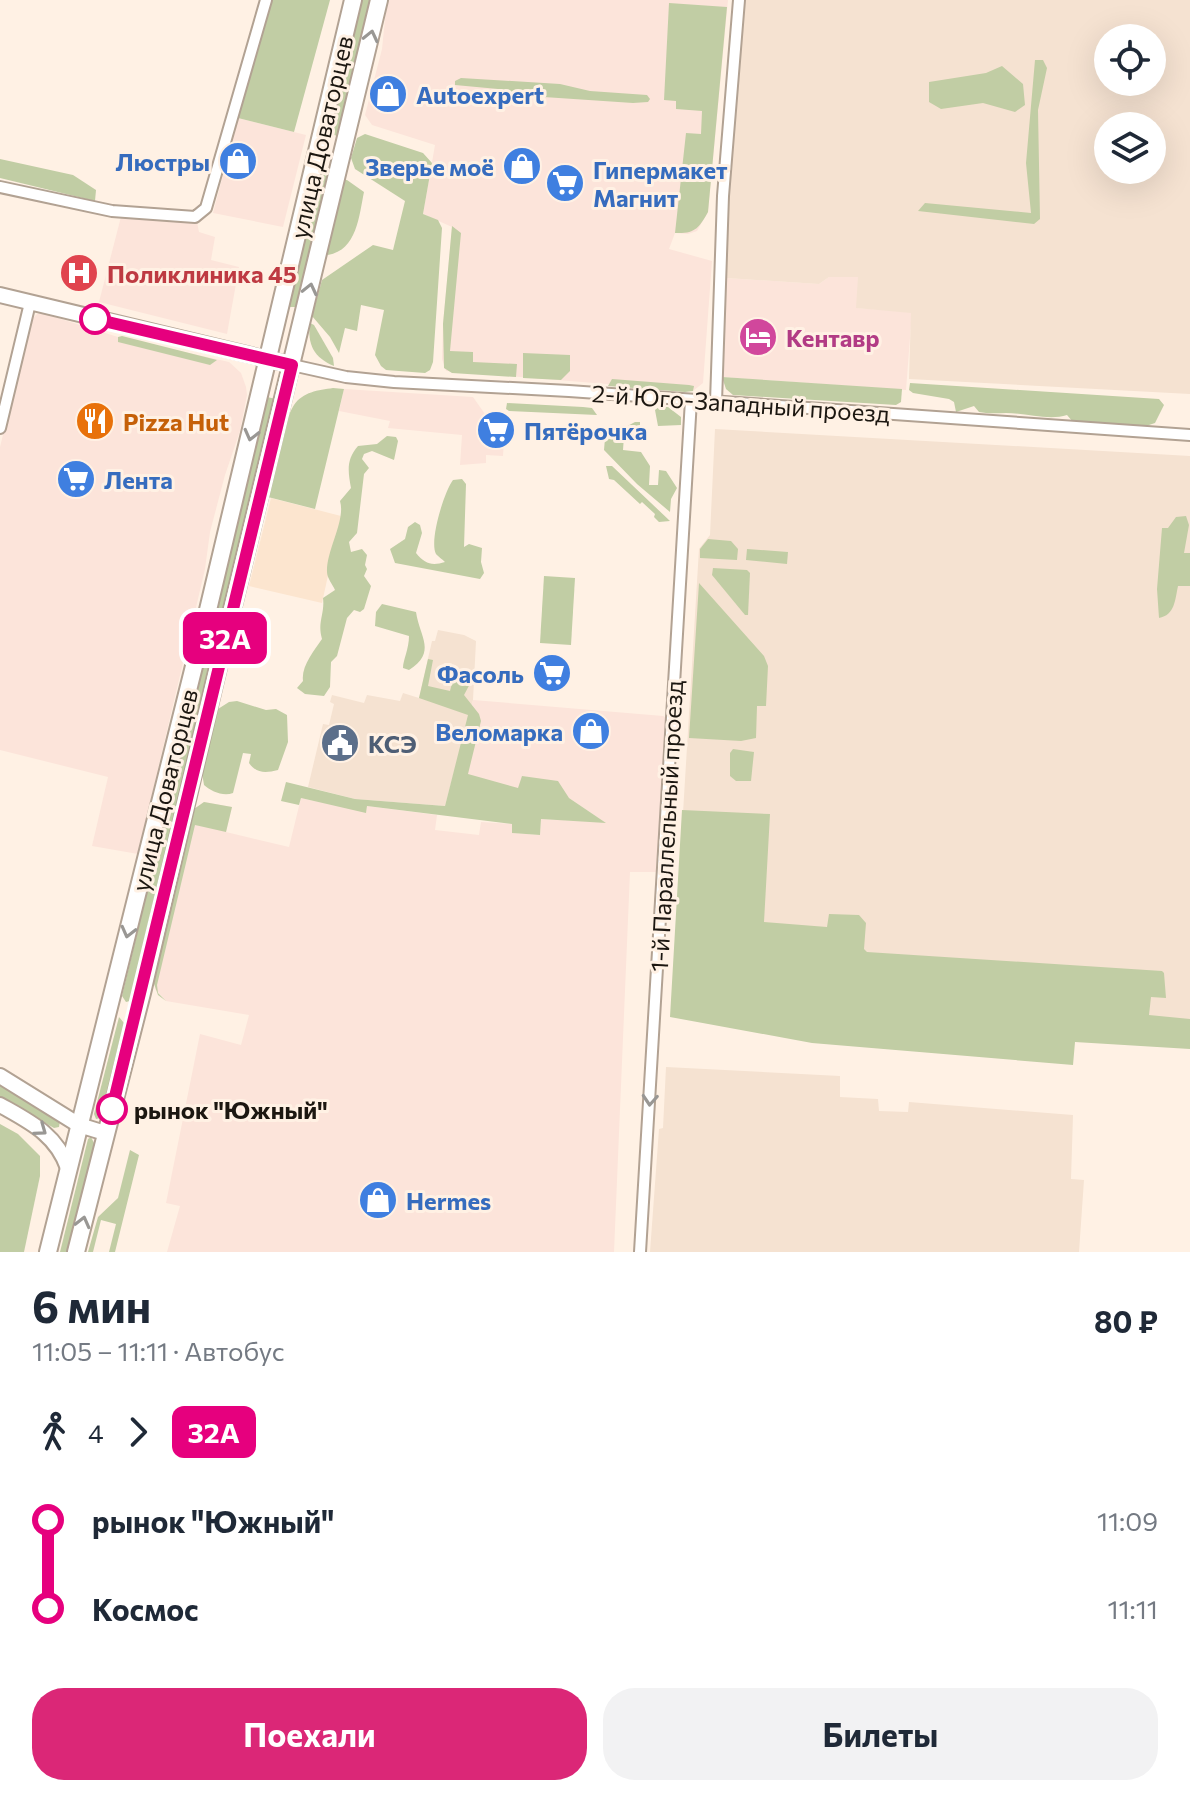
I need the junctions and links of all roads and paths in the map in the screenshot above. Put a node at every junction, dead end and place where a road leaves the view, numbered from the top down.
1 (266, 0) edge
2 (353, 0) edge
3 (379, 0) edge
4 (739, 0) edge
5 (0, 187) edge
6 (0, 295) edge
7 (30, 303) junction
8 (269, 359) junction
9 (292, 365) junction
10 (691, 400) junction
11 (716, 402) junction
12 (0, 428) edge
13 (1190, 435) edge
14 (0, 1076) edge
15 (0, 1105) edge
16 (79, 1125) junction
17 (105, 1133) junction
18 (68, 1168) junction
19 (48, 1252) edge
20 (76, 1252) edge
21 (640, 1252) edge

1 - 5 street
2 - 8 main road, улица Доваторцев
9 -> 3 main road, улица Доваторцев
4 - 11 street
6 - 7 main road
7 - 8 main road
7 - 12 street
8 - 9 main road
8 -> 16 main road, улица Доваторцев
9 - 10 street, 2-й Юго-Западный проезд
9 - 17 main road, улица Доваторцев
10 - 11 street, 2-й Юго-Западный проезд
10 -> 21 street, 1-й Параллельный проезд
11 - 13 street, 2-й Юго-Западный проезд
14 - 16 main road
15 -> 18 main road
16 - 17 main road
16 - 18 main road, улица Доваторцев
20 -> 17 main road, улица Доваторцев
18 - 19 main road, улица Доваторцев

